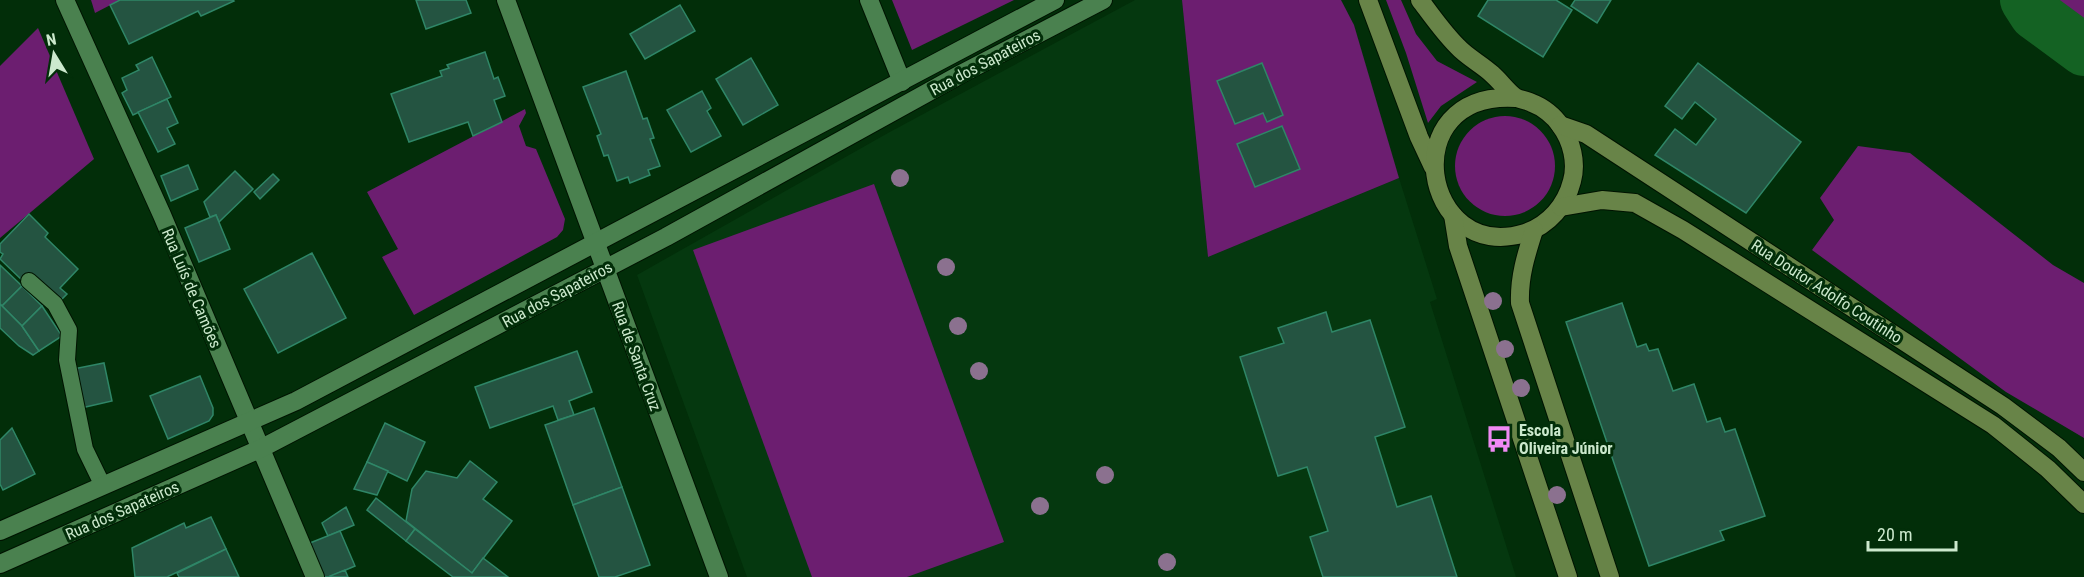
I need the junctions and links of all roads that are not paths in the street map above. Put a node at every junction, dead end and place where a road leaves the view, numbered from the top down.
1 (66, 0) edge
2 (507, 0) edge
3 (869, 0) edge
4 (1055, 0) edge
5 (1103, 0) edge
6 (1368, 0) edge
7 (1420, 0) edge
8 (902, 82) junction
9 (1516, 98) junction
10 (1560, 125) junction
11 (1433, 167) junction
12 (1561, 207) junction
13 (1453, 215) junction
14 (1534, 230) junction
15 (595, 242) junction
16 (605, 269) junction
17 (29, 281) dead end
18 (250, 422) junction
19 (262, 448) junction
20 (2084, 472) edge
21 (103, 486) junction
22 (2084, 504) edge
23 (0, 531) edge
24 (0, 564) edge
25 (315, 577) edge
26 (719, 577) edge
27 (1568, 577) edge
28 (1610, 577) edge

1 - 18 street, Rua Luís de Camões
2 - 15 street, Rua de Santa Cruz
3 - 8 street
4 - 8 street, Rua dos Sapateiros
5 - 16 street, Rua dos Sapateiros
6 - 11 main road
7 - 9 main road
8 - 15 street, Rua dos Sapateiros
9 - 10 main road
9 - 11 main road
10 - 12 main road
10 - 20 main road, Rua Doutor Adolfo Coutinho
11 - 13 main road
12 - 14 main road
12 - 22 main road, Rua Doutor Adolfo Coutinho
13 - 14 main road
13 - 27 main road
14 - 28 main road
15 - 16 street, Rua de Santa Cruz
15 - 18 street, Rua dos Sapateiros
16 - 19 street, Rua dos Sapateiros
16 - 26 street, Rua de Santa Cruz
17 - 21 lane
18 - 19 street, Rua Luís de Camões
18 - 21 street, Rua dos Sapateiros
19 - 24 street, Rua dos Sapateiros
19 - 25 street, Rua Luís de Camões
21 - 23 street, Rua dos Sapateiros

